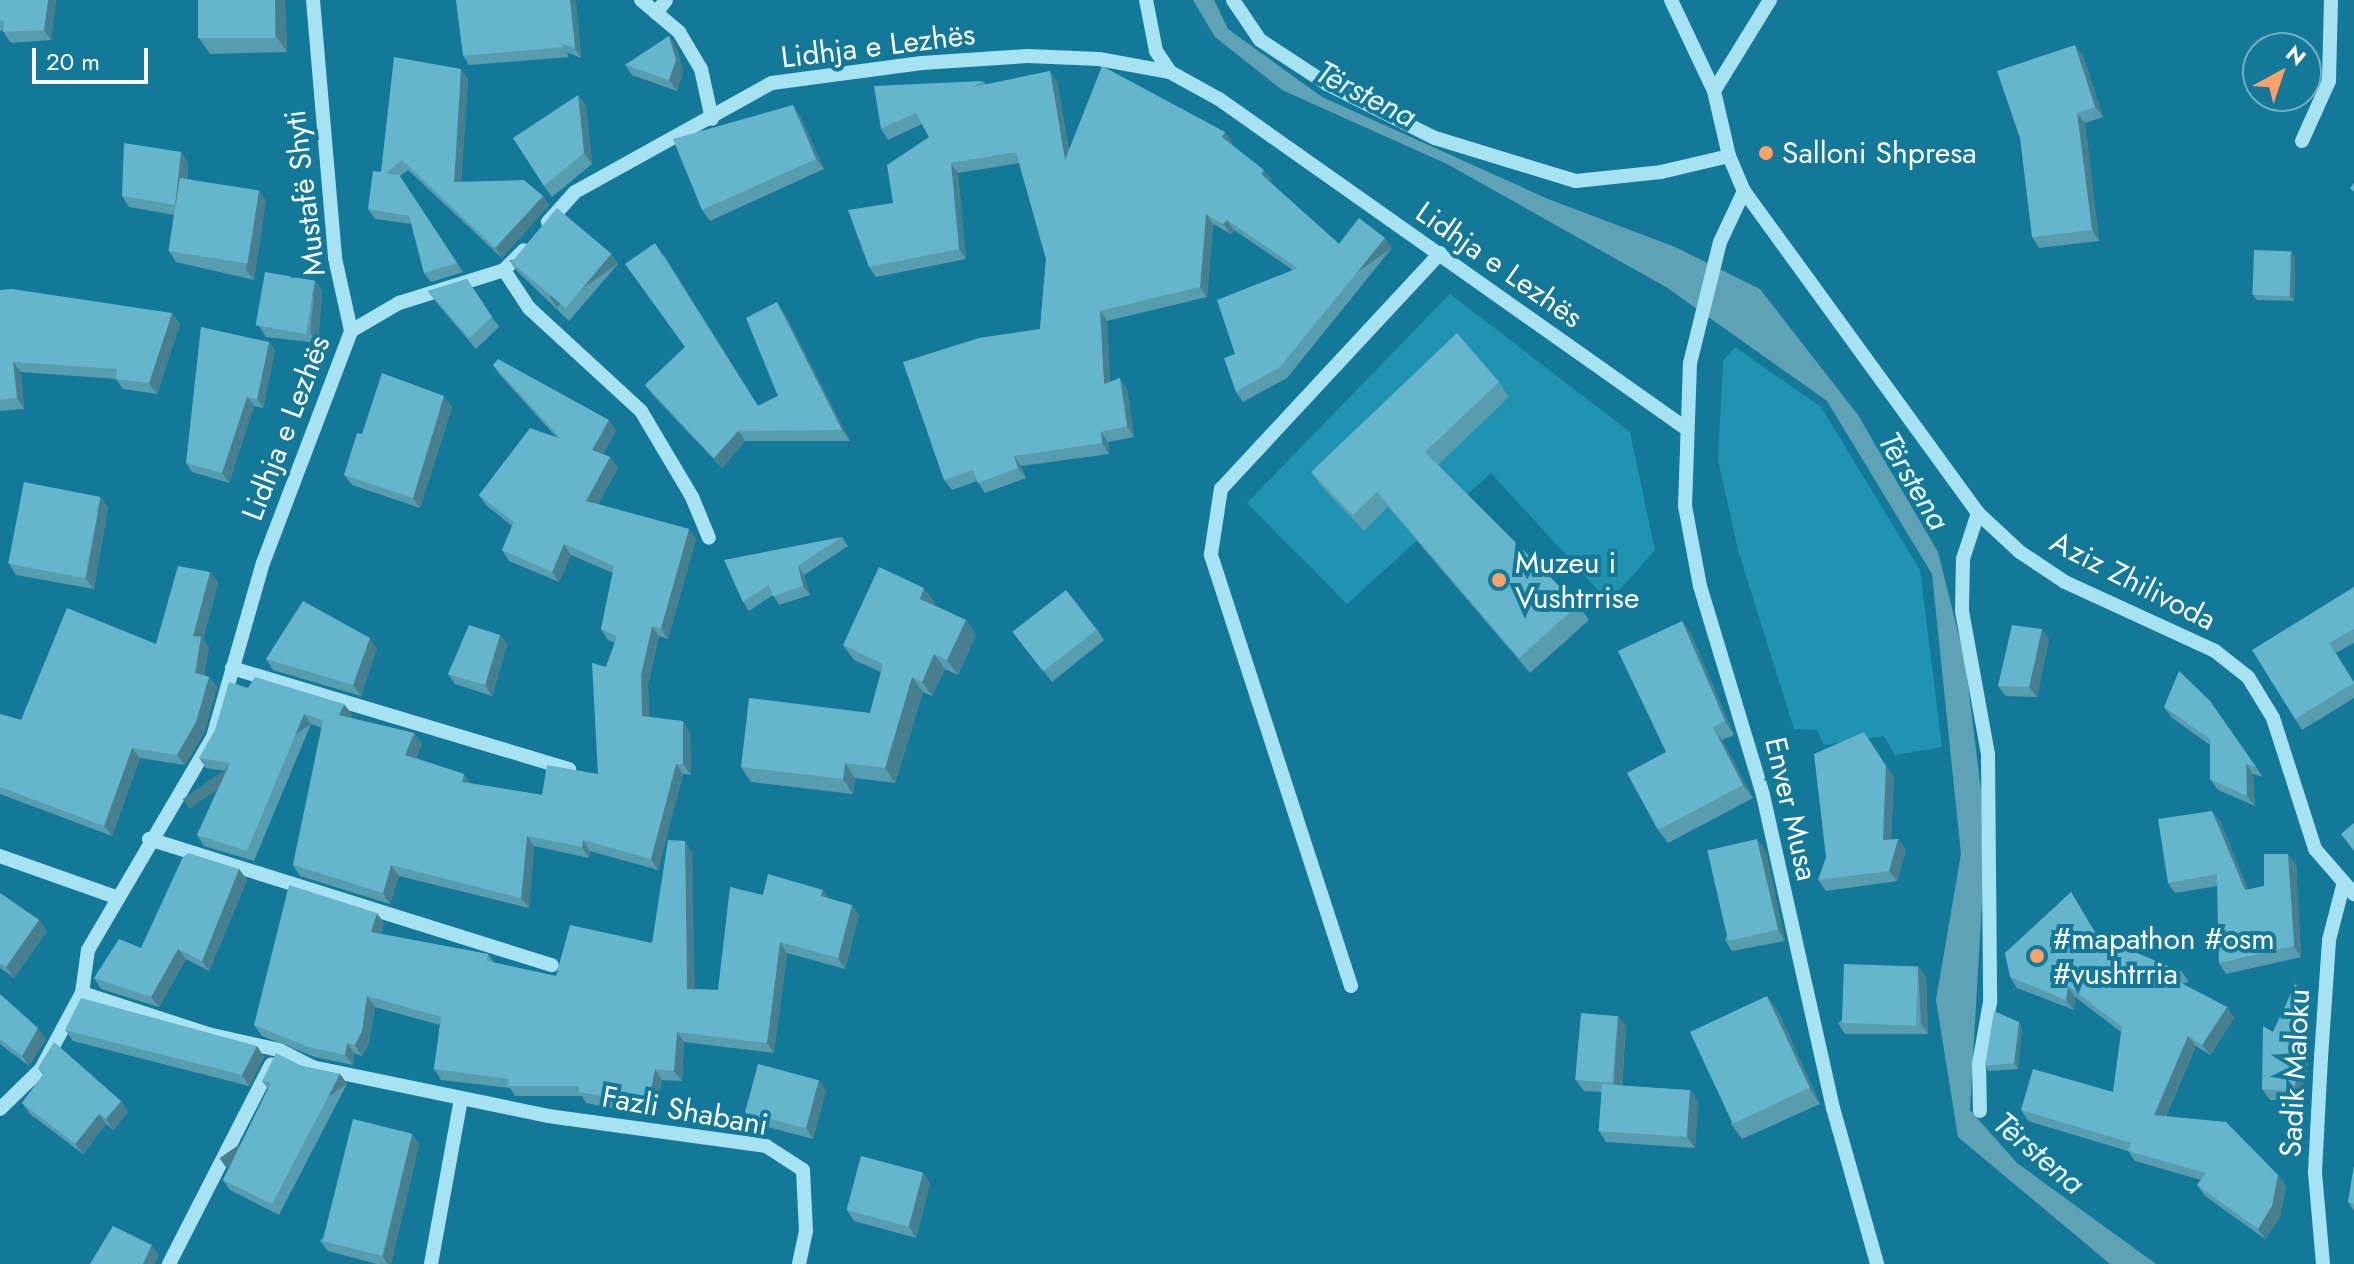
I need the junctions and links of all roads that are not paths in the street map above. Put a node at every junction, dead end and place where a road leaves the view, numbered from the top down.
1 (313, 0) edge
2 (641, 0) edge
3 (666, 0) edge
4 (1146, 0) edge
5 (1233, 0) edge
6 (1671, 0) edge
7 (1770, 0) edge
8 (2331, 0) edge
9 (656, 13) junction
10 (1170, 72) junction
11 (1714, 91) junction
12 (712, 119) junction
13 (2302, 141) dead end
14 (1729, 156) junction
15 (1744, 191) junction
16 (1440, 253) junction
17 (504, 270) junction
18 (351, 331) junction
19 (1684, 427) junction
20 (1978, 513) junction
21 (709, 538) dead end
22 (232, 668) junction
23 (569, 769) edge
24 (149, 839) junction
25 (0, 856) edge
26 (2348, 890) edge
27 (116, 897) junction
28 (552, 965) dead end
29 (1351, 986) dead end
30 (82, 993) junction
31 (279, 1050) junction
32 (461, 1099) junction
33 (0, 1109) edge
34 (1980, 1111) dead end
35 (169, 1264) edge
36 (431, 1264) edge
37 (799, 1264) edge
38 (1877, 1264) edge
39 (2323, 1264) edge

1 - 18 street, Mustafë Shyti
2 - 9 street
3 - 9 street
4 - 10 street
5 - 14 street
6 - 11 street, Aziz Zhilivoda
7 - 11 street
8 - 13 street
9 - 12 street
10 - 12 street, Lidhja e Lezhës
10 - 16 street, Lidhja e Lezhës
11 - 14 street, Aziz Zhilivoda
12 - 17 street, Lidhja e Lezhës
14 - 15 street, Aziz Zhilivoda
15 - 19 street, Enver Musa
15 - 20 street, Aziz Zhilivoda
16 - 19 street, Lidhja e Lezhës
16 - 29 street
17 - 18 street, Lidhja e Lezhës
17 - 21 street
18 - 22 street, Lidhja e Lezhës
19 - 38 street, Enver Musa
20 - 26 street, Aziz Zhilivoda
20 - 34 street
22 - 23 street
22 - 24 street, Lidhja e Lezhës
24 - 27 street, Lidhja e Lezhës
24 - 28 street
25 - 27 street
26 - 39 street, Sadik Maloku
27 - 30 street, Lidhja e Lezhës
30 - 31 street, Fazli Shabani
30 - 33 street, Lidhja e Lezhës
31 - 32 street, Fazli Shabani
31 - 35 street
32 - 36 street
32 - 37 street, Fazli Shabani

